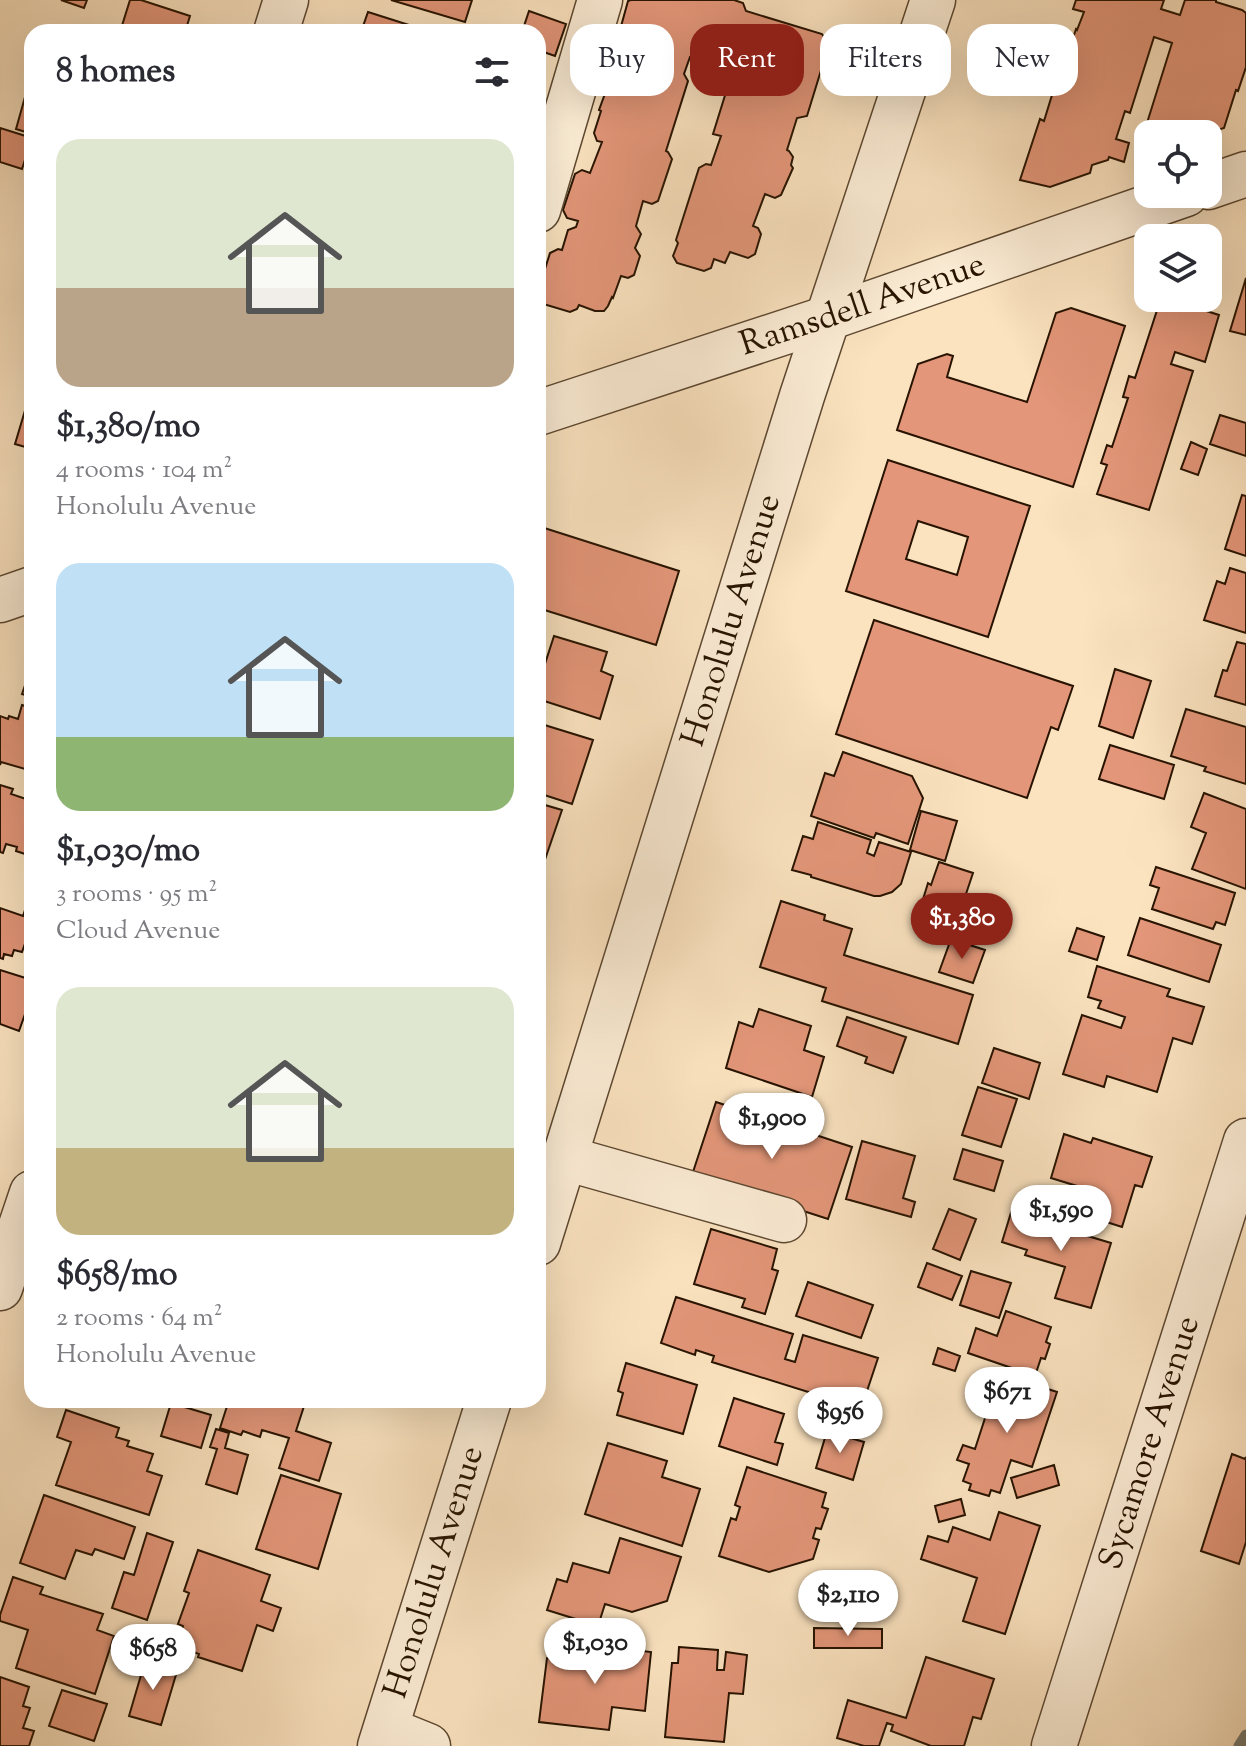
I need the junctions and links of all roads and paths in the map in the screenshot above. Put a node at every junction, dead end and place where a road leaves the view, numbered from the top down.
1 (286, 0) edge
2 (600, 0) edge
3 (933, 0) edge
4 (278, 24) edge
5 (1246, 174) edge
6 (1222, 182) edge
7 (546, 183) edge
8 (1146, 208) edge
9 (828, 318) junction
10 (546, 410) edge
11 (24, 592) edge
12 (0, 600) edge
13 (1246, 1141) edge
14 (565, 1158) junction
15 (24, 1217) edge
16 (546, 1218) edge
17 (784, 1220) dead end
18 (0, 1288) edge
19 (486, 1408) edge
20 (383, 1738) edge
21 (428, 1746) edge
22 (1054, 1746) edge

1 - 4 street
2 - 7 street
3 - 9 street, Honolulu Avenue
5 - 6 street
8 - 9 street, Ramsdell Avenue
9 - 10 street, Ramsdell Avenue
9 - 14 street, Honolulu Avenue
11 - 12 street
13 - 22 street, Sycamore Avenue
14 - 16 street, Honolulu Avenue
14 - 17 street
15 - 18 street
19 - 20 street, Honolulu Avenue
20 - 21 street

